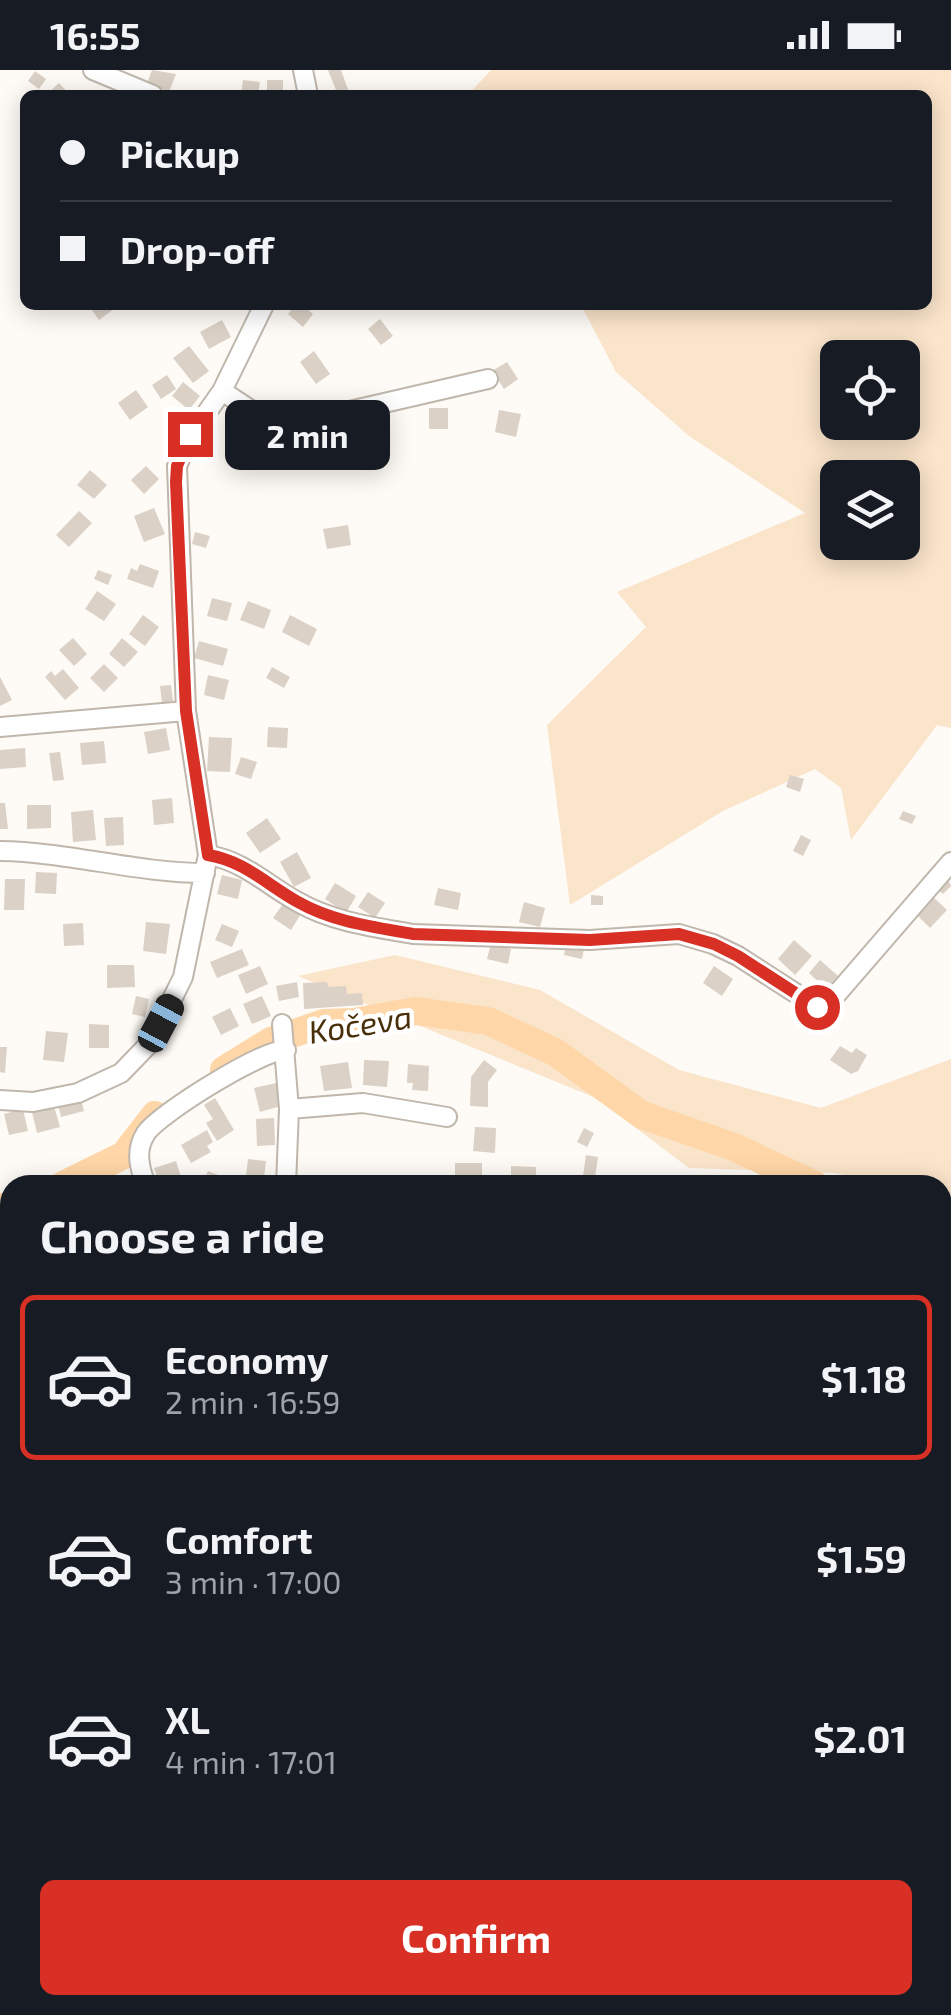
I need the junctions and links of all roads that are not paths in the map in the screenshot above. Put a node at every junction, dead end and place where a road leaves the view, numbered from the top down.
1 (93, 70) edge
2 (141, 90) edge
3 (262, 310) edge
4 (488, 379) dead end
5 (222, 391) junction
6 (186, 711) junction
7 (0, 728) edge
8 (0, 851) edge
9 (951, 862) edge
10 (206, 864) junction
11 (0, 1100) edge
12 (288, 1109) junction
13 (447, 1117) dead end
14 (143, 1175) edge
15 (286, 1175) edge

1 - 2 street
3 - 5 street
4 - 5 street
5 - 6 street
6 - 7 street
6 - 10 street
8 - 10 street
9 - 10 street
10 - 11 street
12 - 13 street
12 - 14 street
12 - 15 street

